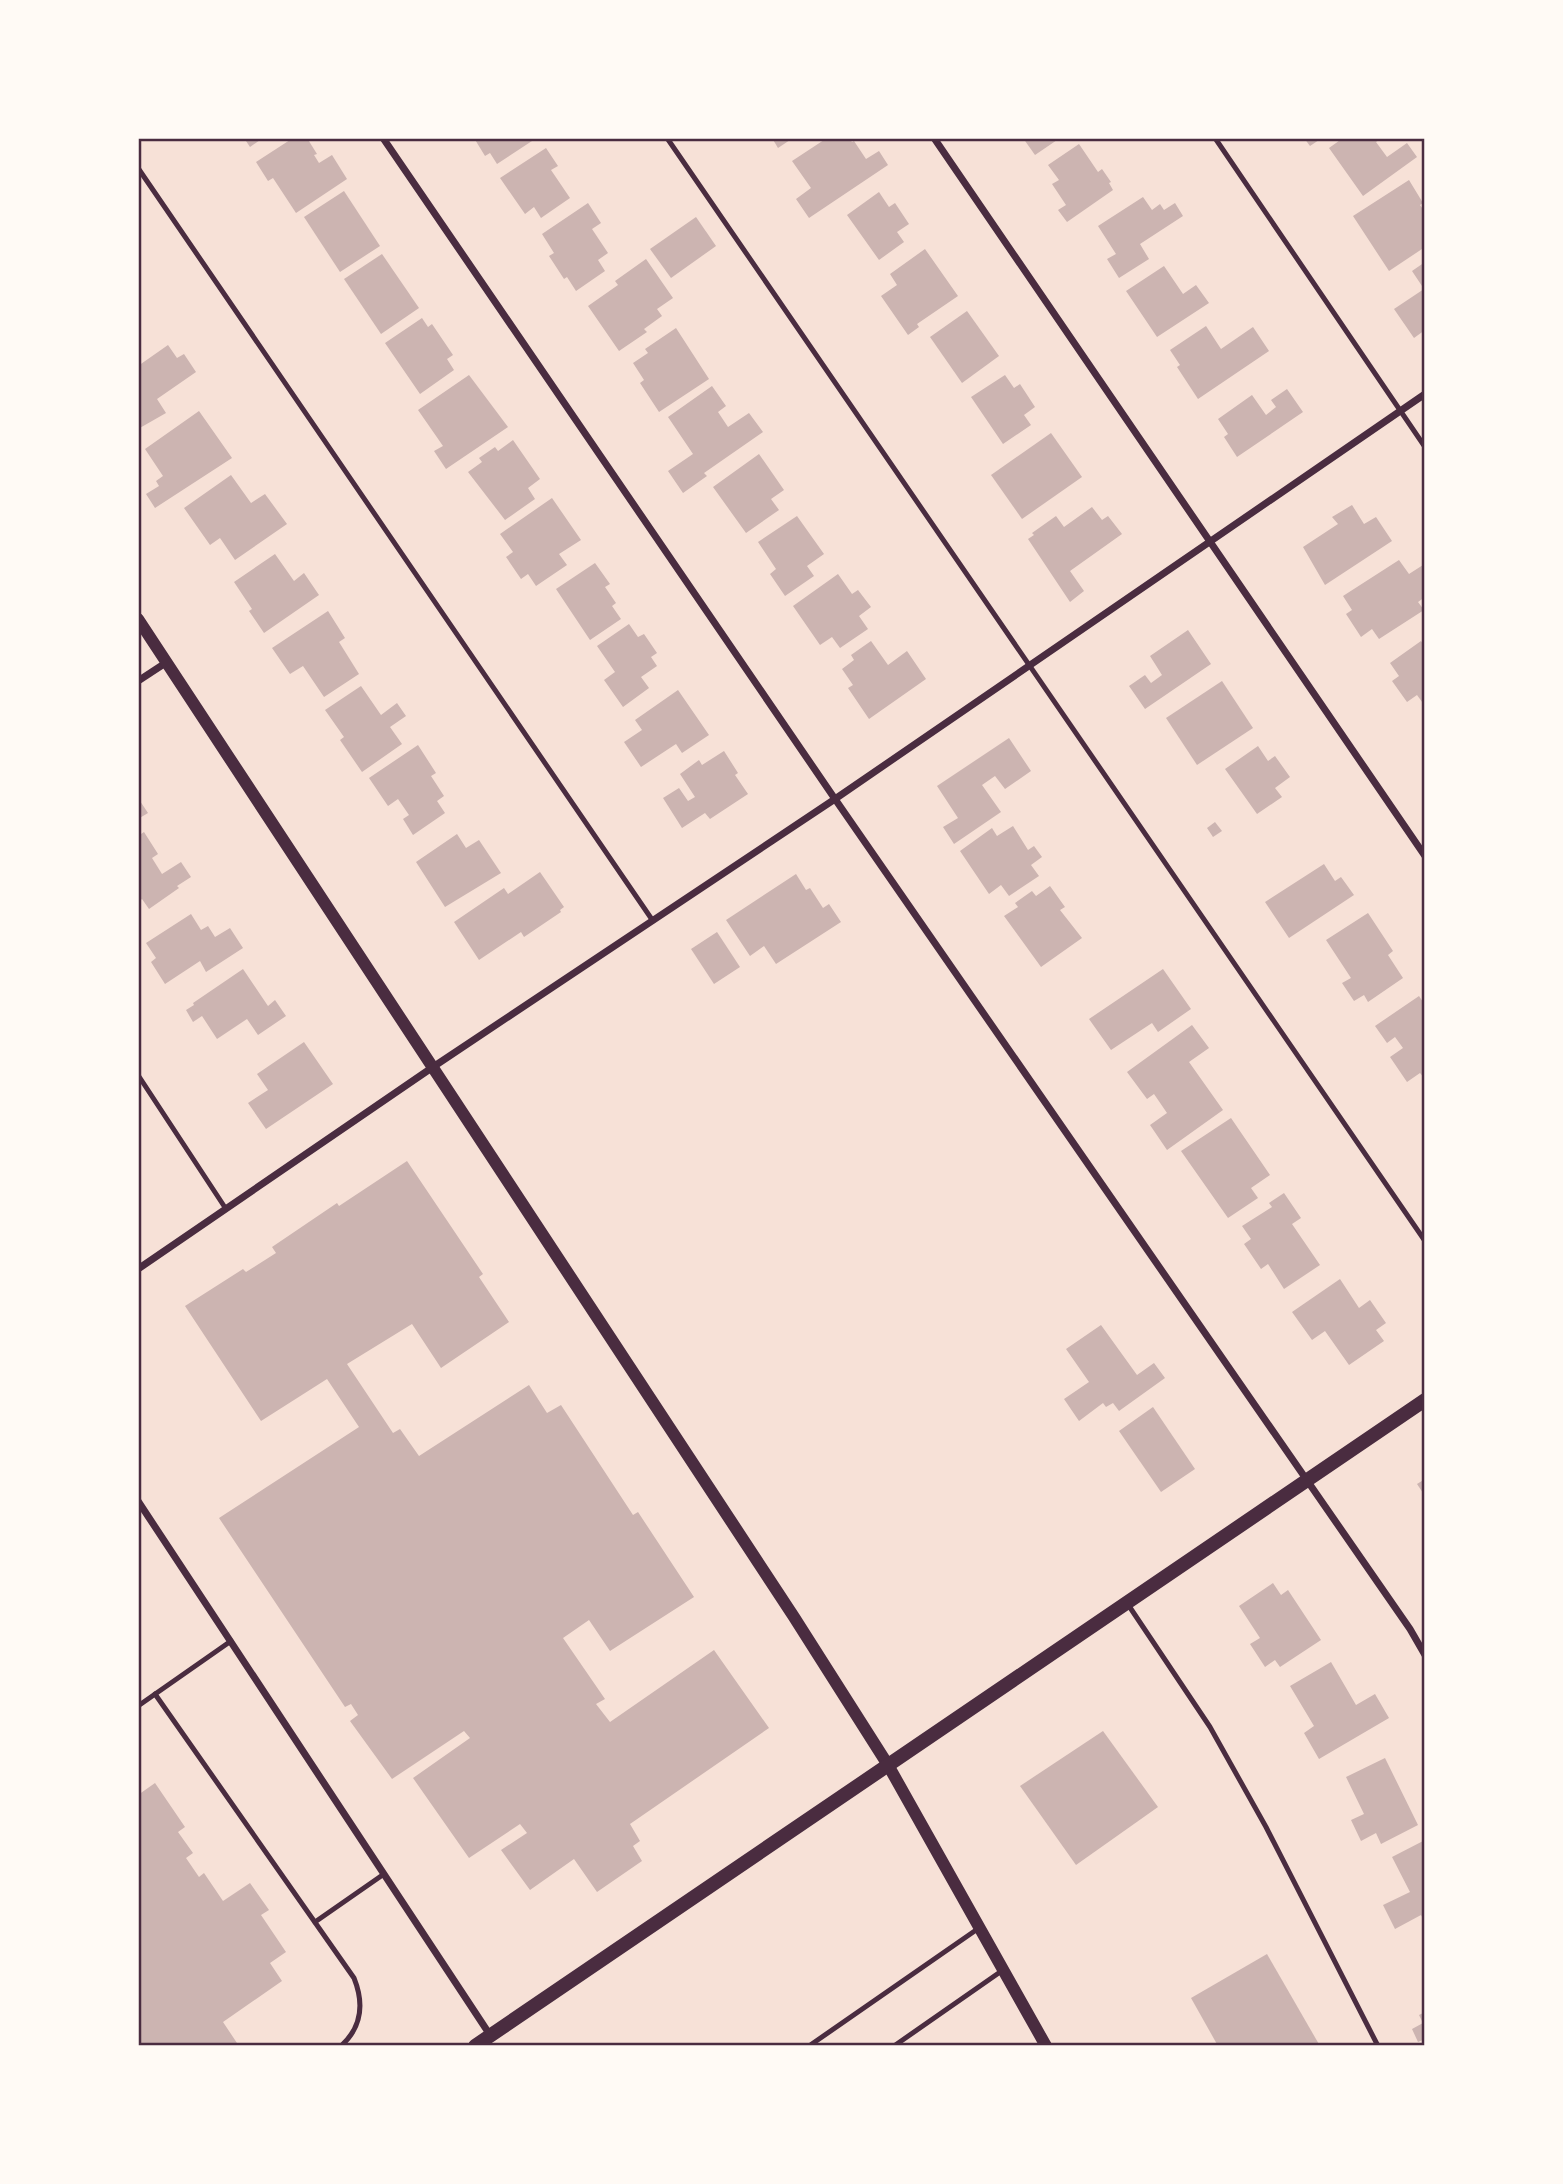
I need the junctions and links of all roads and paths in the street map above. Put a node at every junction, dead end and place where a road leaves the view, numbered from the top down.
1 (383, 138) edge
2 (667, 138) edge
3 (934, 138) edge
4 (1214, 138) edge
5 (138, 168) edge
6 (1425, 394) edge
7 (1399, 411) junction
8 (1425, 447) edge
9 (1208, 540) junction
10 (138, 619) edge
11 (167, 662) junction
12 (1029, 665) junction
13 (138, 681) edge
14 (835, 799) junction
15 (1425, 856) edge
16 (653, 921) junction
17 (433, 1067) junction
18 (138, 1075) edge
19 (226, 1209) junction
20 (1425, 1241) edge
21 (138, 1269) edge
22 (1425, 1400) edge
23 (1308, 1480) junction
24 (138, 1500) edge
25 (1127, 1603) junction
26 (231, 1641) junction
27 (1425, 1655) edge
28 (155, 1694) junction
29 (138, 1706) edge
30 (888, 1765) junction
31 (384, 1874) junction
32 (315, 1922) junction
33 (979, 1928) junction
34 (1003, 1970) junction
35 (490, 2035) junction
36 (341, 2046) edge
37 (475, 2046) edge
38 (809, 2046) edge
39 (894, 2046) edge
40 (1046, 2046) edge
41 (1378, 2046) edge

1 - 14 street
2 - 12 lane
3 - 9 street
4 - 7 lane
5 - 16 lane
6 - 7 street
7 - 8 lane
7 - 9 street
9 - 12 street
9 - 15 street
10 - 11 street
11 - 13 street
11 - 17 street
12 - 14 street
12 - 20 lane
14 - 16 street
14 - 23 street
16 - 17 street
17 - 19 street
17 - 30 street
18 - 19 lane
19 - 21 street
22 - 23 main road
23 - 25 main road
23 - 27 street
24 - 26 street
25 - 30 main road
25 - 41 lane
26 - 28 lane
26 - 31 street
28 - 29 lane
28 - 32 lane
30 - 33 street
30 - 35 main road
31 - 32 lane
31 - 35 street
32 - 36 lane
33 - 34 street
33 - 38 lane
34 - 39 lane
34 - 40 street
35 - 37 main road

